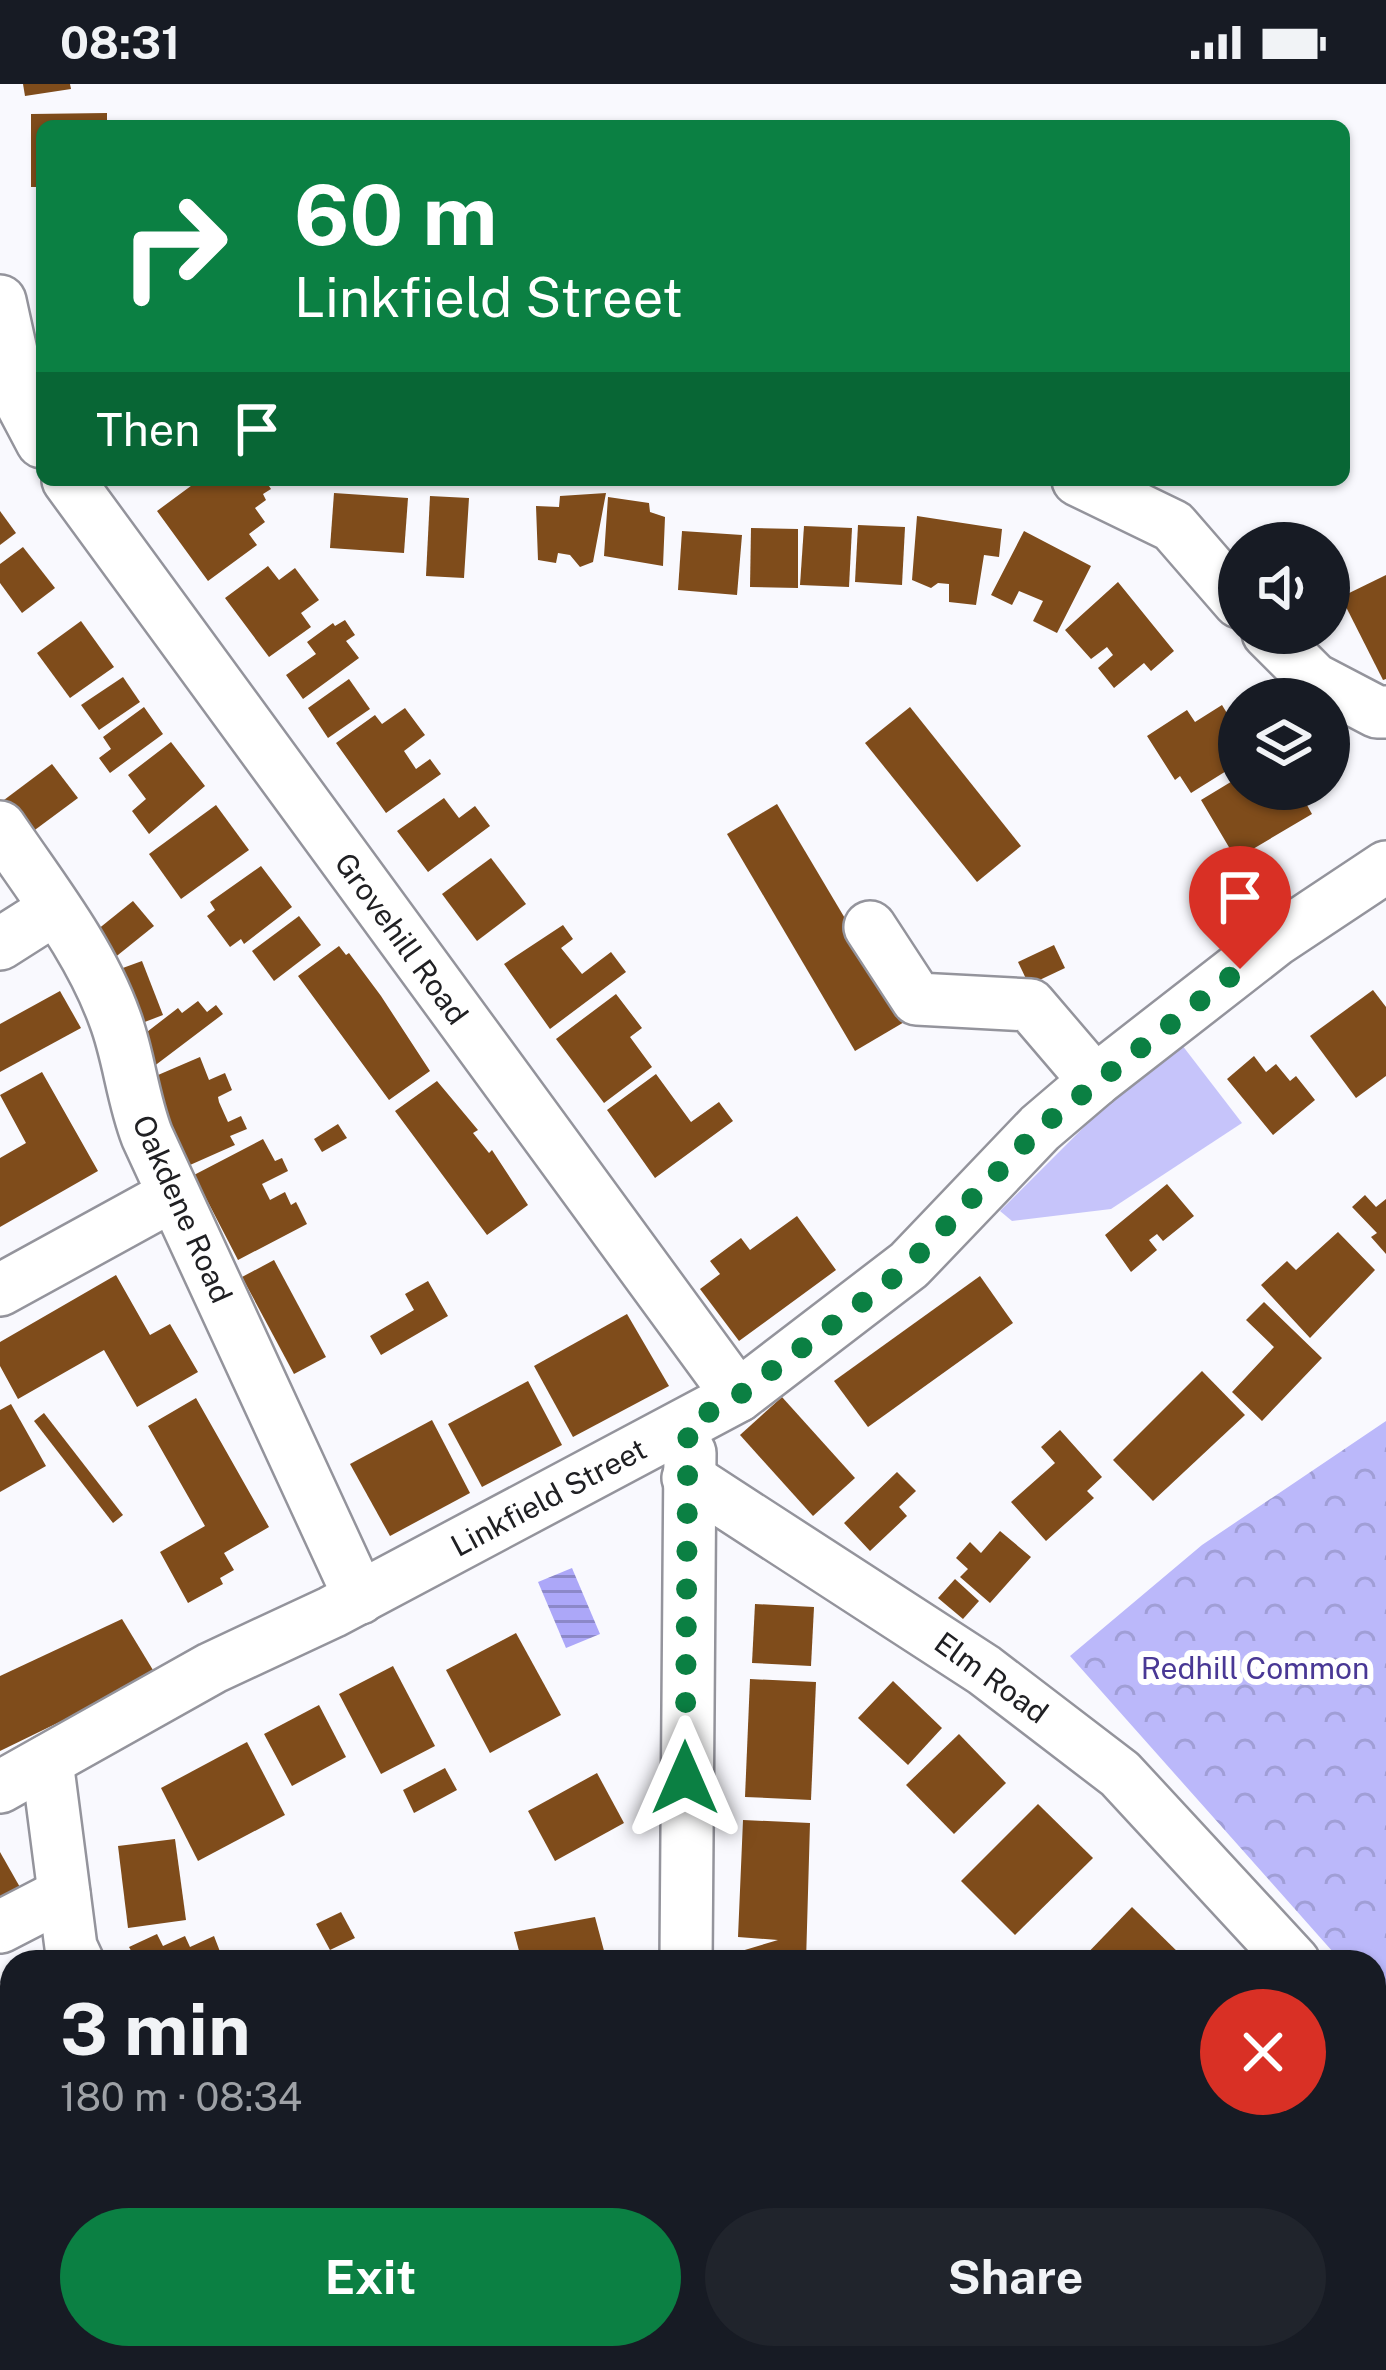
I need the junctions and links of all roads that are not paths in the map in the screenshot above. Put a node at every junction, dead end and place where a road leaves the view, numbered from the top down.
1 (0, 301) edge
2 (27, 415) edge
3 (72, 486) edge
4 (1090, 486) edge
5 (1218, 578) edge
6 (1289, 654) edge
7 (1386, 712) edge
8 (0, 827) edge
9 (1386, 867) edge
10 (30, 896) edge
11 (870, 927) dead end
12 (0, 944) edge
13 (1095, 1081) junction
14 (173, 1195) junction
15 (0, 1290) edge
16 (738, 1396) junction
17 (688, 1424) junction
18 (688, 1478) junction
19 (360, 1598) junction
20 (47, 1761) junction
21 (0, 1786) edge
22 (64, 1894) junction
23 (0, 1927) edge
24 (72, 1950) edge
25 (686, 1950) edge
26 (1283, 1950) edge

1 - 2 street
3 - 16 street, Grovehill Road
4 - 5 street
6 - 7 street
8 - 10 street, Oakdene Road
9 - 13 street, Linkfield Street
10 - 12 street
10 - 14 street, Oakdene Road
11 - 13 street
13 - 16 street, Linkfield Street
14 - 15 street
14 - 19 street, Oakdene Road
16 - 17 street, Linkfield Street
17 - 18 street
17 - 19 street, Linkfield Street
18 - 25 street
18 - 26 street, Elm Road
19 - 20 street, Linkfield Street
20 - 21 street, Linkfield Street
20 - 22 street
22 - 23 street
22 - 24 street

